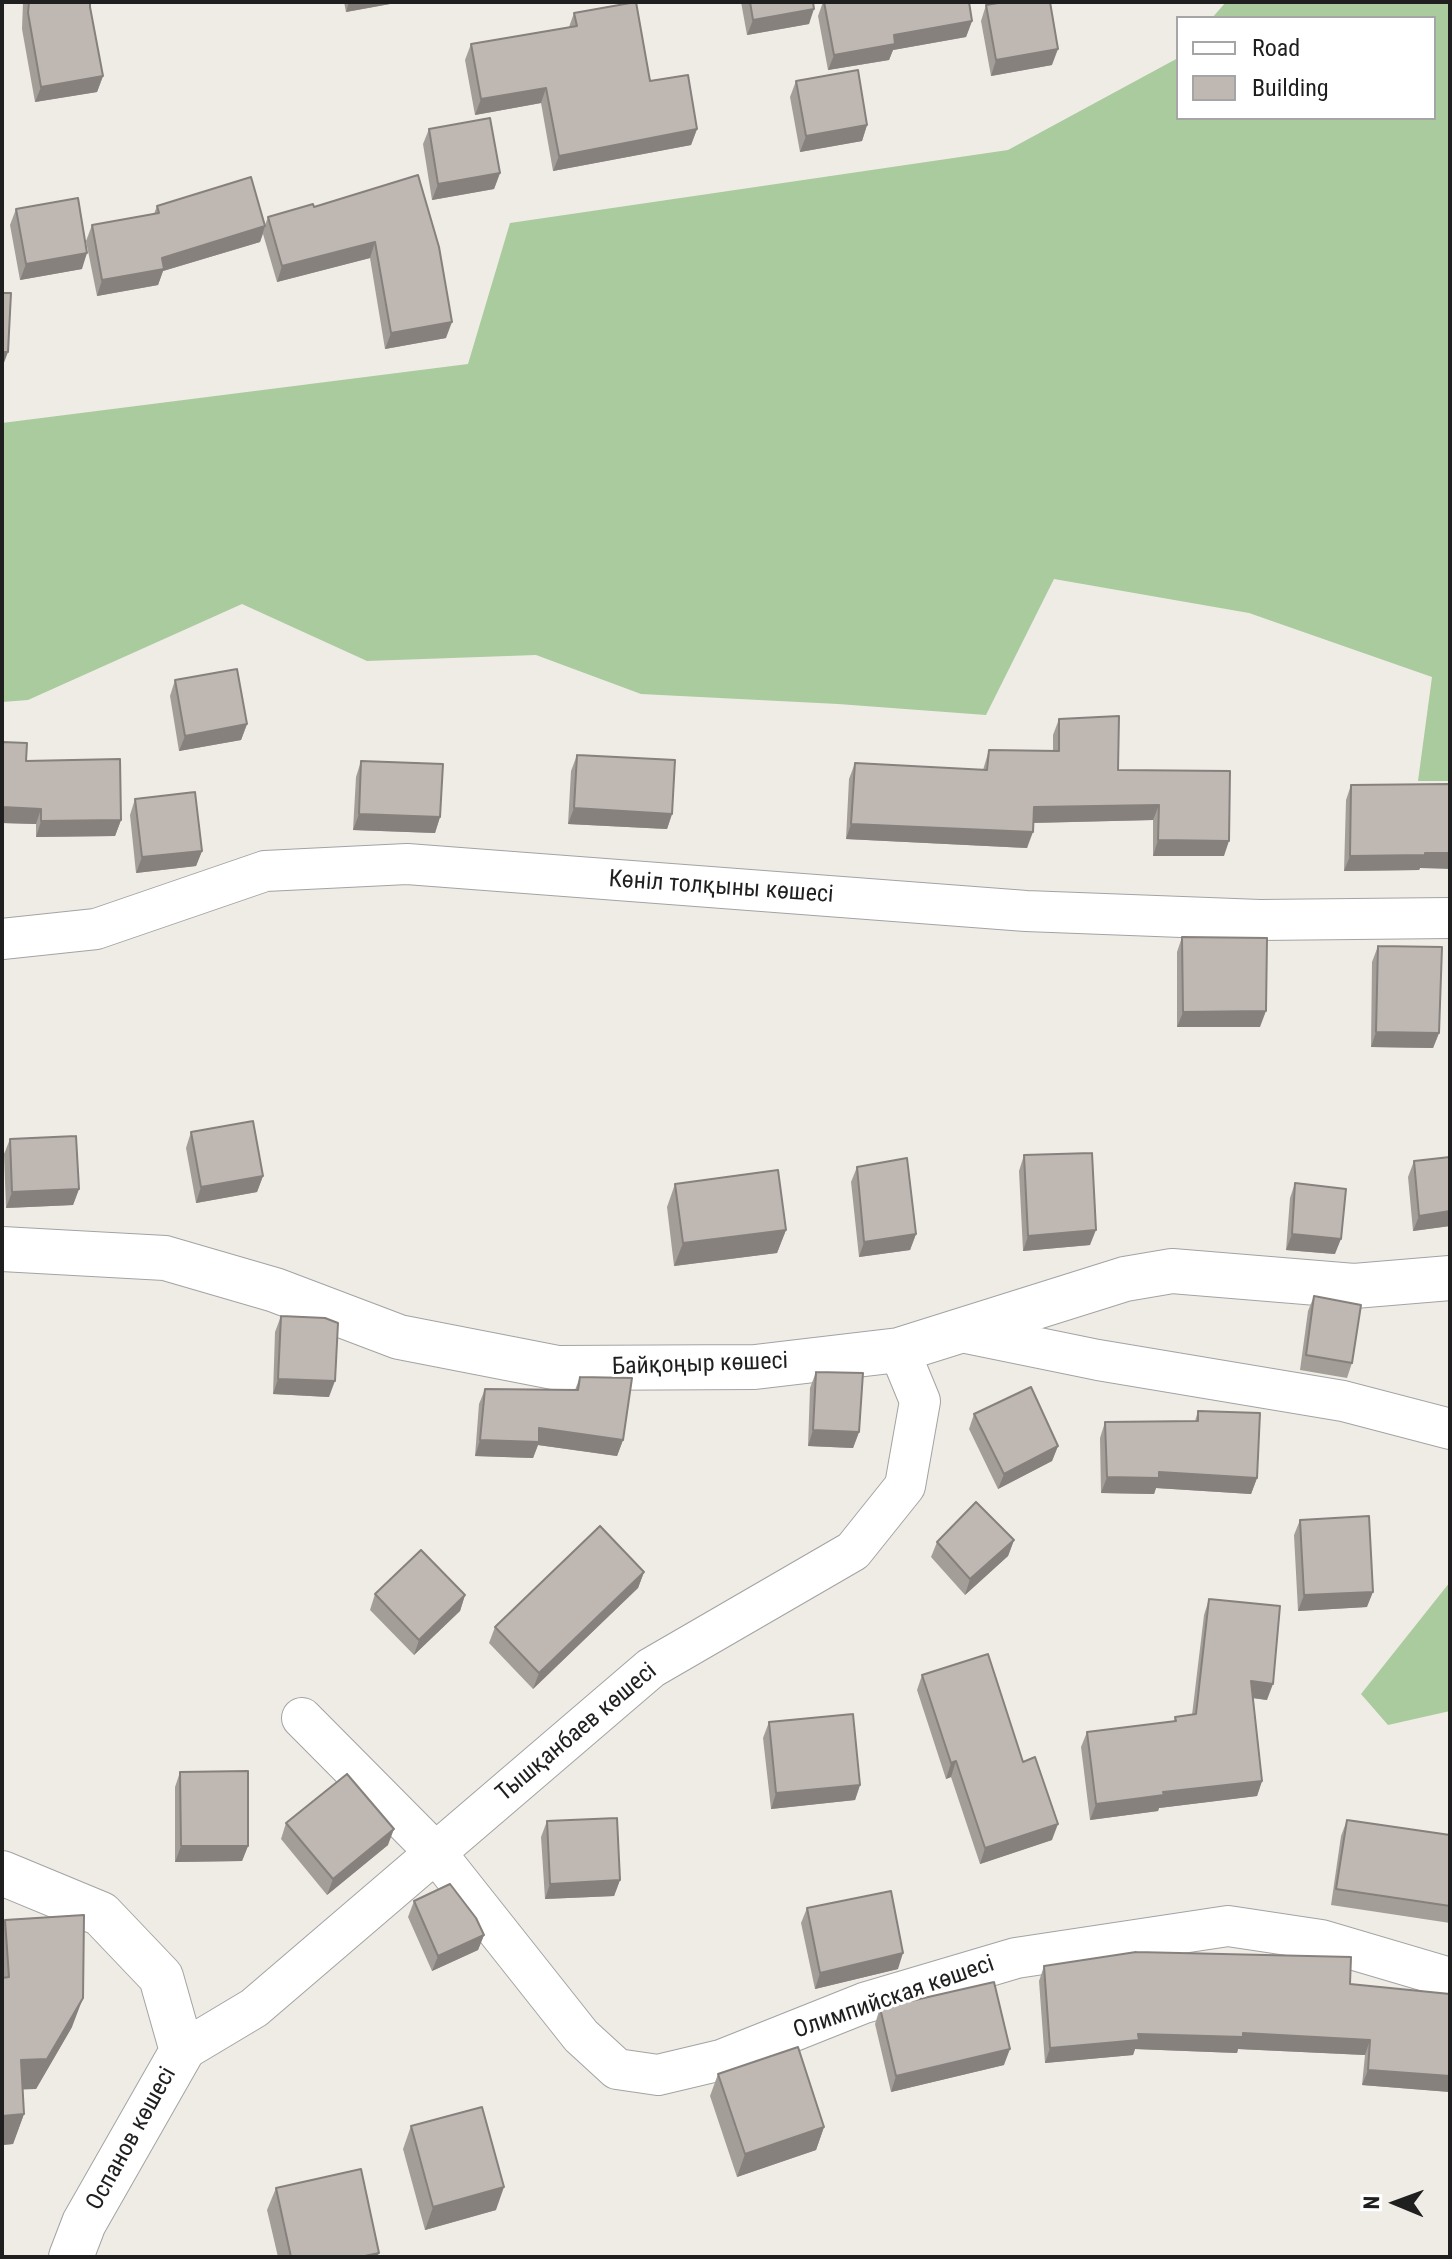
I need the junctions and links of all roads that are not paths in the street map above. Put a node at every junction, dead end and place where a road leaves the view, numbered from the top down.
1 (1450, 918) edge
2 (2, 939) edge
3 (2, 1249) edge
4 (1450, 1278) edge
5 (961, 1332) junction
6 (899, 1350) junction
7 (1450, 1429) edge
8 (302, 1718) dead end
9 (436, 1853) junction
10 (2, 1873) edge
11 (1450, 1978) edge
12 (182, 2051) junction
13 (71, 2257) edge

1 - 2 street, Көніл толқыны көшесі
3 - 6 street, Байқоңыр көшесі
4 - 5 street, Байқоңыр көшесі
5 - 6 street, Байқоңыр көшесі
5 - 7 street
6 - 9 street, Тышқанбаев көшесі
8 - 9 street, Олимпийская көшесі
9 - 11 street, Олимпийская көшесі
9 - 12 street, Тышқанбаев көшесі
10 - 12 street, Оспанов көшесі
12 - 13 street, Оспанов көшесі

